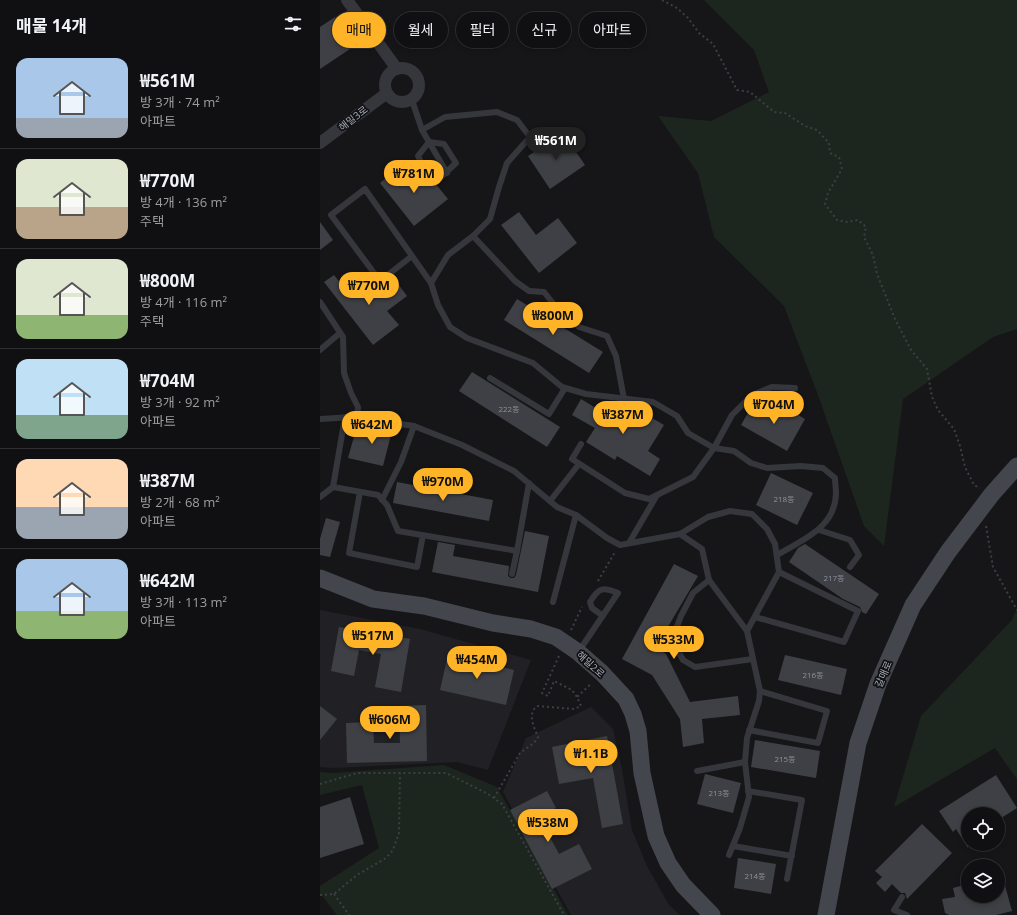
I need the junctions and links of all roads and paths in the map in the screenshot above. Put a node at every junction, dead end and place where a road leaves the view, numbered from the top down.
1 (348, 0) edge
2 (662, 0) edge
3 (397, 69) junction
4 (387, 93) junction
5 (412, 100) junction
6 (422, 130) junction
7 (429, 142) junction
8 (320, 143) edge
9 (447, 173) junction
10 (473, 236) junction
11 (412, 256) junction
12 (431, 283) junction
13 (320, 302) edge
14 (340, 332) junction
15 (320, 350) edge
16 (490, 378) dead end
17 (565, 388) junction
18 (795, 388) dead end
19 (624, 399) junction
20 (345, 418) junction
21 (358, 418) junction
22 (320, 419) edge
23 (414, 426) junction
24 (582, 444) dead end
25 (714, 448) junction
26 (579, 464) junction
27 (1017, 466) edge
28 (529, 483) junction
29 (333, 487) junction
30 (360, 492) junction
31 (657, 495) junction
32 (320, 497) edge
33 (382, 500) junction
34 (987, 500) junction
35 (550, 501) junction
36 (576, 515) junction
37 (819, 530) junction
38 (680, 534) junction
39 (423, 535) junction
40 (629, 543) junction
41 (620, 545) junction
42 (517, 551) junction
43 (777, 555) junction
44 (850, 567) dead end
45 (779, 572) junction
46 (512, 574) dead end
47 (320, 578) edge
48 (709, 580) junction
49 (597, 582) dead end
50 (586, 601) dead end
51 (553, 602) dead end
52 (1017, 610) edge
53 (603, 616) junction
54 (755, 617) junction
55 (747, 632) junction
56 (568, 635) dead end
57 (570, 651) junction
58 (753, 659) junction
59 (593, 682) dead end
60 (760, 692) junction
61 (577, 697) junction
62 (749, 730) junction
63 (745, 762) junction
64 (697, 771) dead end
65 (400, 773) junction
66 (320, 784) edge
67 (748, 791) junction
68 (494, 798) junction
69 (733, 846) junction
70 (729, 855) dead end
71 (792, 856) junction
72 (787, 879) dead end
73 (334, 894) junction
74 (320, 895) edge
75 (902, 897) dead end
76 (349, 915) edge
77 (564, 915) edge
78 (712, 915) edge
79 (826, 915) edge
80 (907, 915) edge

1 - 3 street
2 - 34 path
3 - 4 street
3 - 5 street
4 - 5 street
4 - 8 street, 해밀3로
5 - 6 lane
6 - 7 lane
6 - 10 lane
7 - 9 lane
7 - 9 lane
7 - 9 lane
10 - 12 lane
10 - 19 lane
11 - 11 lane
11 - 12 lane
12 - 17 lane
13 - 14 lane
14 - 15 lane
14 - 21 lane
16 - 17 lane
17 - 19 lane
18 - 25 lane
19 - 25 lane
20 - 21 lane
20 - 22 lane
20 - 29 lane
21 - 23 lane
23 - 28 lane
23 - 33 lane
24 - 26 lane
25 - 31 lane
25 - 37 lane
26 - 31 lane
26 - 35 lane
27 - 34 street, 갈매로
28 - 35 lane
28 - 42 lane
29 - 30 lane
29 - 32 lane
30 - 33 lane
30 - 39 lane
31 - 40 lane
33 - 39 lane
34 - 52 path
34 - 79 street, 갈매로
35 - 36 lane
36 - 41 lane
36 - 51 lane
37 - 43 lane
37 - 44 lane
38 - 40 lane
38 - 43 lane
38 - 48 lane
39 - 42 lane
40 - 41 lane
41 - 49 path
42 - 46 lane
43 - 45 lane
45 - 54 lane
45 - 54 lane
47 - 57 street, 해밀2로
48 - 55 lane
48 - 58 lane
50 - 56 path
53 - 53 lane
53 - 57 lane
54 - 55 lane
55 - 58 lane
57 - 61 path
57 - 78 street, 해밀2로
58 - 60 lane
59 - 61 path
60 - 62 lane
60 - 62 lane
61 - 68 path
62 - 63 lane
63 - 64 lane
63 - 67 lane
65 - 66 path
65 - 68 path
65 - 73 path
67 - 69 lane
67 - 71 lane
68 - 77 path
69 - 70 lane
69 - 71 lane
71 - 72 lane
73 - 74 path
73 - 76 path
75 - 80 lane

